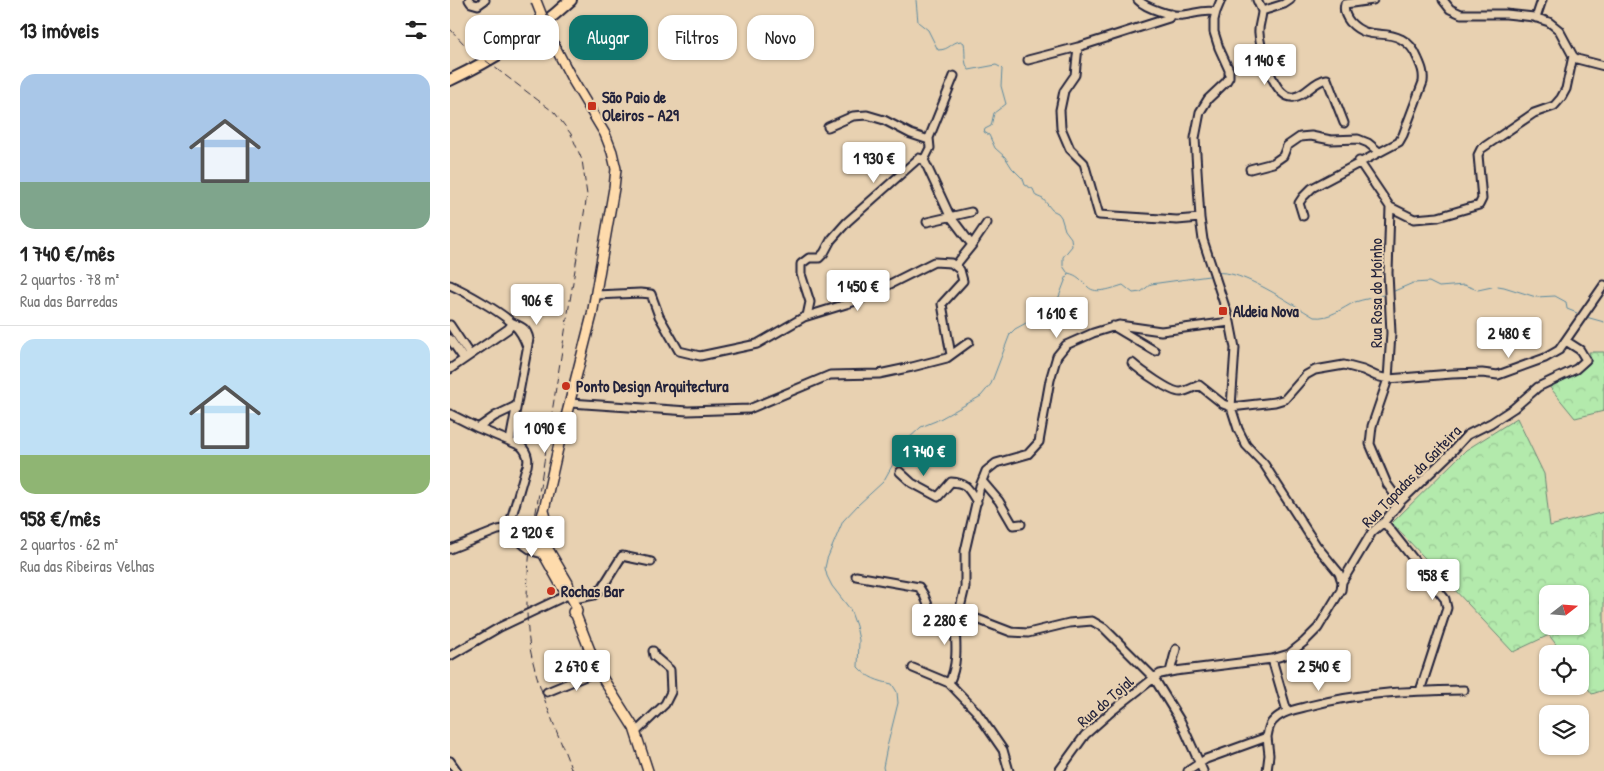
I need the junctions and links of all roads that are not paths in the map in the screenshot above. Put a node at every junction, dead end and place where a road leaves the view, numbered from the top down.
1 (469, 0) edge
2 (485, 0) edge
3 (562, 0) edge
4 (571, 0) edge
5 (1138, 0) edge
6 (1221, 0) edge
7 (1257, 0) edge
8 (1290, 0) edge
9 (1373, 0) edge
10 (1443, 0) edge
11 (1542, 0) edge
12 (535, 1) edge
13 (1343, 2) edge
14 (1262, 11) junction
15 (1216, 12) junction
16 (1171, 14) junction
17 (1536, 18) junction
18 (1078, 47) junction
19 (1573, 56) junction
20 (1028, 60) dead end
21 (1604, 66) edge
22 (450, 72) edge
23 (954, 76) dead end
24 (450, 80) edge
25 (1344, 123) dead end
26 (828, 127) dead end
27 (929, 140) junction
28 (1379, 152) junction
29 (924, 160) junction
30 (1359, 162) junction
31 (1250, 170) dead end
32 (1390, 207) junction
33 (971, 212) dead end
34 (1304, 216) dead end
35 (951, 217) junction
36 (1200, 218) junction
37 (927, 222) dead end
38 (987, 222) dead end
39 (972, 245) junction
40 (955, 266) junction
41 (1604, 285) edge
42 (451, 286) edge
43 (596, 295) junction
44 (807, 316) junction
45 (1230, 322) junction
46 (513, 323) junction
47 (450, 325) edge
48 (1113, 326) junction
49 (450, 339) edge
50 (1566, 341) junction
51 (969, 342) dead end
52 (1155, 351) dead end
53 (951, 355) junction
54 (467, 357) junction
55 (1132, 363) dead end
56 (450, 369) edge
57 (1388, 379) junction
58 (570, 403) junction
59 (516, 406) junction
60 (1231, 407) junction
61 (450, 414) edge
62 (478, 428) junction
63 (513, 443) junction
64 (900, 472) dead end
65 (982, 481) junction
66 (976, 502) junction
67 (1400, 502) junction
68 (1384, 522) junction
69 (1021, 524) dead end
70 (510, 528) junction
71 (450, 549) edge
72 (546, 553) junction
73 (651, 562) dead end
74 (856, 576) dead end
75 (1342, 582) junction
76 (570, 595) junction
77 (956, 612) junction
78 (1176, 649) dead end
79 (653, 651) dead end
80 (450, 656) edge
81 (1272, 659) junction
82 (913, 668) dead end
83 (598, 671) junction
84 (1170, 672) junction
85 (1154, 678) junction
86 (948, 683) junction
87 (1464, 690) dead end
88 (1420, 691) junction
89 (547, 692) dead end
90 (1287, 711) junction
91 (636, 732) junction
92 (1267, 737) junction
93 (450, 761) edge
94 (1199, 764) junction
95 (457, 771) edge
96 (648, 771) edge
97 (1009, 771) edge
98 (1059, 771) edge
99 (1188, 771) edge
100 (1203, 771) edge
101 (1267, 771) edge

1 - 2 street
3 - 22 highway
4 - 24 highway
5 - 16 street
6 - 15 street
7 - 14 street
8 - 14 street
9 - 13 street
10 - 17 street
11 - 17 street
12 - 43 main road, bridge
13 - 28 street
14 - 25 street
15 - 16 street
15 - 36 street
16 - 18 street
17 - 19 street
18 - 20 street
18 - 36 street
19 - 21 street
19 - 32 street
23 - 27 street
26 - 27 street
27 - 29 street
28 - 30 street
28 - 31 street
29 - 35 street
29 - 44 street
30 - 32 street
30 - 34 street
32 - 57 street, Rua Rosa do Moínho
33 - 35 street
35 - 37 street
35 - 39 street
36 - 45 street
38 - 39 street
39 - 40 street
40 - 44 street
40 - 53 street
41 - 50 street
42 - 46 street
43 - 44 street
43 - 58 main road
45 - 48 street
45 - 60 street
46 - 54 street
46 - 59 street
47 - 54 street
48 - 52 street
48 - 65 street
49 - 54 street
50 - 57 street
50 - 67 street, Rua Tapadas da Gaiteira
51 - 53 street
53 - 58 street
54 - 56 street
55 - 60 street
57 - 60 street
57 - 67 street, Rua Rosa do Moínho
58 - 72 main road
59 - 62 street
59 - 63 street
60 - 75 street
61 - 62 street
62 - 63 street
63 - 70 street
64 - 66 street
65 - 66 street
65 - 69 street
66 - 77 street
67 - 68 street, Rua Tapadas da Gaiteira
68 - 75 street, Rua Tapadas da Gaiteira
68 - 88 street
70 - 71 street
70 - 72 street
72 - 76 main road
73 - 76 street
74 - 77 street
75 - 81 street, Rua Tapadas da Gaiteira
76 - 80 street
76 - 83 main road
77 - 85 street
77 - 86 street
78 - 84 street
79 - 91 street
81 - 84 street, Rua do Tojal
81 - 90 street
82 - 86 street
83 - 89 street
83 - 91 main road
84 - 85 street, Rua do Tojal
85 - 94 street
85 - 98 street, Rua do Tojal
86 - 97 street
87 - 88 street
88 - 90 street
90 - 92 street
91 - 96 main road
92 - 94 street
92 - 101 street
93 - 95 street
94 - 99 street
94 - 100 street

